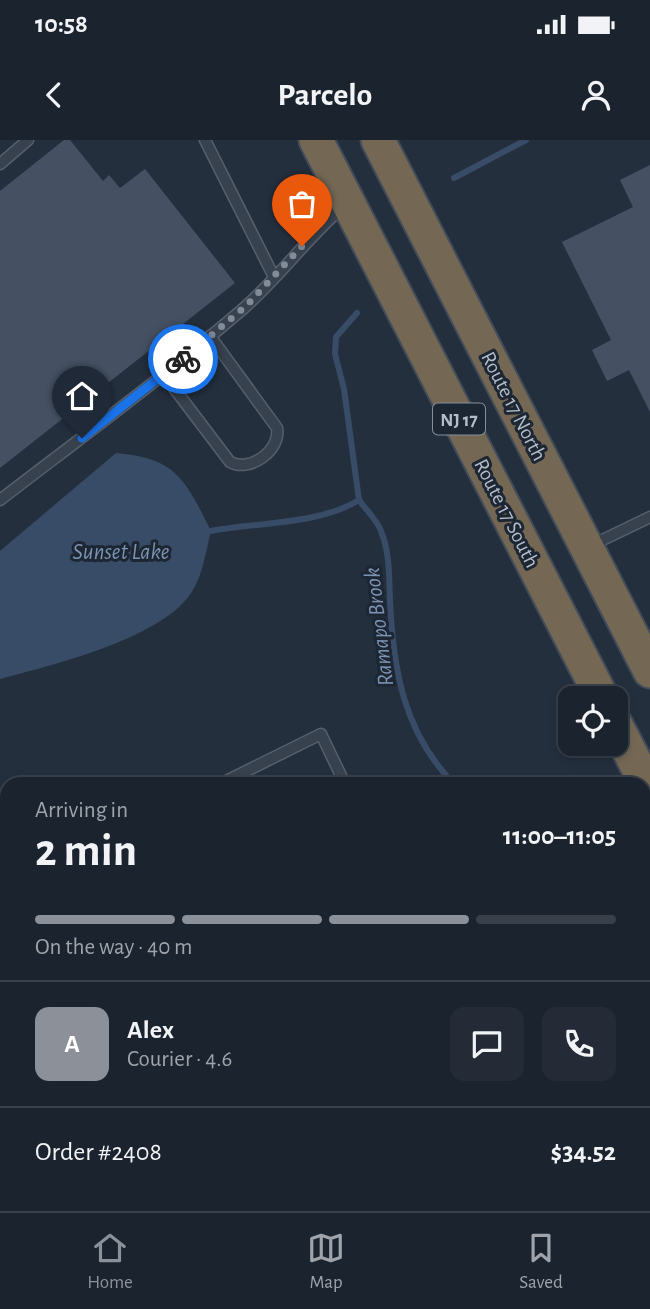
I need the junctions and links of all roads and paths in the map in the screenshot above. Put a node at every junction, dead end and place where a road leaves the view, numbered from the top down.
1 (28, 140) edge
2 (205, 140) edge
3 (316, 140) edge
4 (385, 148) edge
5 (0, 164) edge
6 (348, 203) junction
7 (274, 277) junction
8 (210, 336) junction
9 (164, 376) junction
10 (0, 500) edge
11 (650, 517) edge
12 (587, 547) junction
13 (650, 671) edge
14 (596, 686) edge
15 (628, 749) edge
16 (234, 777) edge
17 (342, 777) edge
18 (642, 777) edge

1 - 5 lane
2 - 7 lane
3 - 6 highway, Route 17 South / NJ 17
4 - 12 highway, Route 17 North / NJ 17
6 - 7 lane
6 - 14 highway, Route 17 South / NJ 17
7 - 8 lane
8 - 9 lane
8 - 9 lane
9 - 10 lane
11 - 12 lane
12 - 13 highway, Route 17 North / NJ 17
15 - 18 highway
16 - 17 lane

